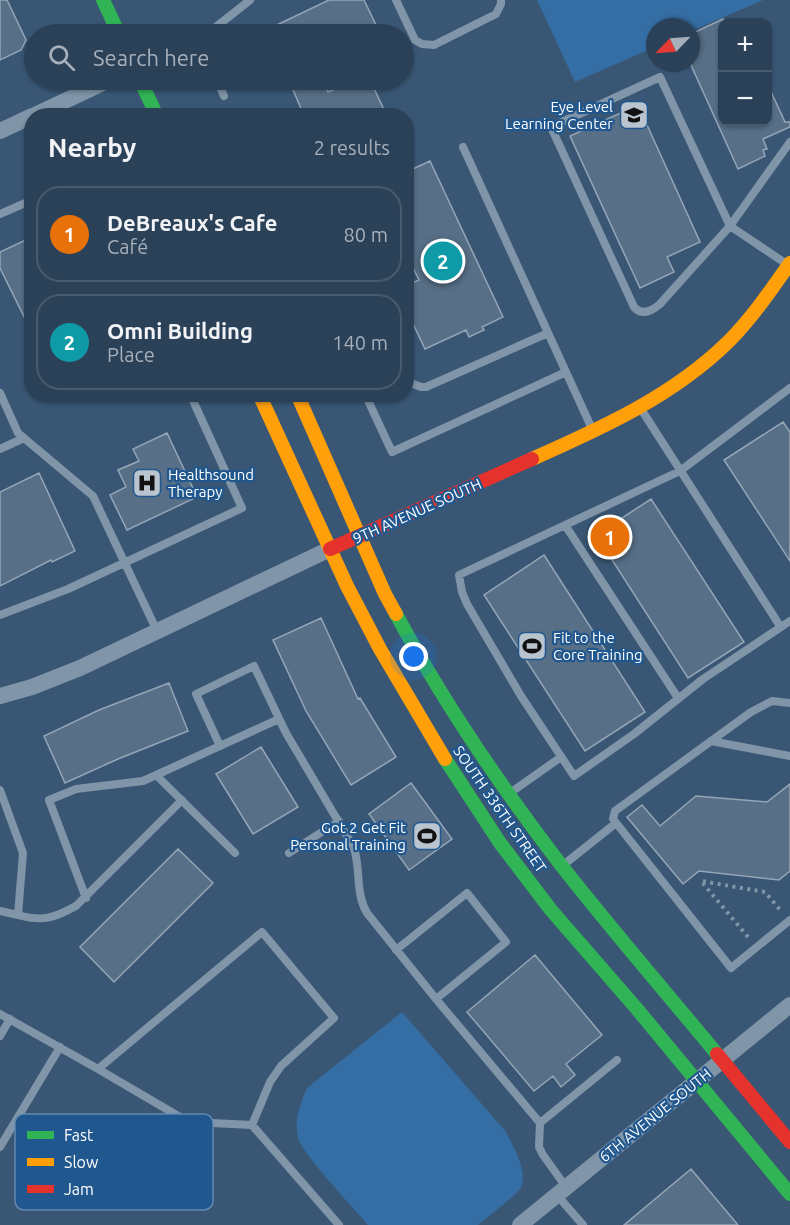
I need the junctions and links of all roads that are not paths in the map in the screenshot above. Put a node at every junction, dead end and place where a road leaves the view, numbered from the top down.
1 (103, 0) edge
2 (250, 0) edge
3 (396, 0) edge
4 (501, 0) edge
5 (114, 24) edge
6 (220, 24) edge
7 (407, 24) edge
8 (414, 38) edge
9 (88, 90) edge
10 (145, 90) edge
11 (222, 90) edge
12 (225, 96) dead end
13 (49, 108) edge
14 (153, 108) edge
15 (24, 120) edge
16 (0, 131) edge
17 (790, 142) edge
18 (464, 147) dead end
19 (24, 204) edge
20 (0, 214) edge
21 (730, 226) junction
22 (789, 264) edge
23 (548, 333) junction
24 (566, 372) junction
25 (414, 384) edge
26 (790, 388) edge
27 (0, 393) edge
28 (194, 402) edge
29 (263, 402) edge
30 (301, 402) edge
31 (368, 402) edge
32 (640, 408) junction
33 (593, 432) junction
34 (24, 438) junction
35 (0, 449) edge
36 (680, 471) junction
37 (565, 525) junction
38 (361, 537) junction
39 (330, 549) junction
40 (124, 562) junction
41 (0, 615) edge
42 (790, 621) edge
43 (780, 626) junction
44 (157, 631) junction
45 (0, 696) edge
46 (678, 698) junction
47 (790, 703) edge
48 (279, 719) junction
49 (711, 741) junction
50 (220, 746) junction
51 (790, 756) edge
52 (561, 757) junction
53 (156, 775) junction
54 (0, 790) edge
55 (510, 794) junction
56 (182, 800) junction
57 (339, 821) junction
58 (616, 823) junction
59 (235, 853) dead end
60 (290, 853) dead end
61 (562, 866) junction
62 (86, 898) junction
63 (0, 911) edge
64 (18, 915) junction
65 (790, 921) edge
66 (396, 950) junction
67 (436, 999) junction
68 (790, 1005) edge
69 (0, 1014) edge
70 (10, 1019) junction
71 (0, 1036) edge
72 (60, 1047) junction
73 (616, 1060) dead end
74 (722, 1061) junction
75 (98, 1069) junction
76 (696, 1082) junction
77 (20, 1114) edge
78 (177, 1114) edge
79 (15, 1122) edge
80 (213, 1123) edge
81 (540, 1123) junction
82 (252, 1125) junction
83 (790, 1142) edge
84 (0, 1147) edge
85 (561, 1191) junction
86 (790, 1194) edge
87 (339, 1225) edge
88 (520, 1225) edge
89 (583, 1225) edge

1 - 5 main road
2 - 6 lane
3 - 7 lane
4 - 8 lane
9 - 13 street
10 - 14 main road
11 - 12 lane
15 - 16 street
17 - 21 lane
18 - 23 lane
19 - 20 lane
21 - 21 lane
21 - 22 lane
22 - 32 main road, 9TH AVENUE SOUTH
23 - 24 lane
23 - 25 lane
24 - 31 lane
24 - 33 lane
26 - 36 lane
27 - 34 lane
28 - 40 lane
29 - 39 main road, SOUTH 336TH STREET
30 - 38 main road, SOUTH 336TH STREET
32 - 33 main road, 9TH AVENUE SOUTH
32 - 36 lane
33 - 38 main road, 9TH AVENUE SOUTH
34 - 35 lane
34 - 40 lane
36 - 37 lane
36 - 43 lane
37 - 46 lane
37 - 52 lane
38 - 39 main road, 9TH AVENUE SOUTH
38 - 55 main road, SOUTH 336TH STREET
39 - 44 street, 9TH AVENUE SOUTH
39 - 76 main road, SOUTH 336TH STREET
40 - 41 lane
40 - 44 lane
42 - 43 lane
43 - 46 lane
44 - 45 street, 9TH AVENUE SOUTH
46 - 52 lane
47 - 49 lane
48 - 50 lane
48 - 50 lane
48 - 57 lane
49 - 51 lane
49 - 58 lane
50 - 53 lane
52 - 55 lane
53 - 56 lane
53 - 62 lane
54 - 64 lane
55 - 61 main road, SOUTH 336TH STREET
56 - 59 lane
56 - 62 lane
57 - 60 lane
57 - 66 lane
58 - 61 lane
58 - 65 lane
61 - 74 main road, SOUTH 336TH STREET
62 - 64 lane
63 - 64 lane
66 - 67 lane
66 - 67 lane
67 - 81 lane
68 - 74 street, 6TH AVENUE SOUTH
69 - 70 lane
70 - 71 lane
70 - 72 lane
72 - 75 lane
72 - 77 lane
73 - 81 lane
74 - 76 street, 6TH AVENUE SOUTH
74 - 83 main road, SOUTH 336TH STREET
75 - 78 lane
75 - 82 lane
76 - 85 street, 6TH AVENUE SOUTH
76 - 86 main road, SOUTH 336TH STREET
79 - 84 lane
80 - 82 lane
81 - 85 lane
82 - 87 lane
85 - 88 street, 6TH AVENUE SOUTH
85 - 89 lane

